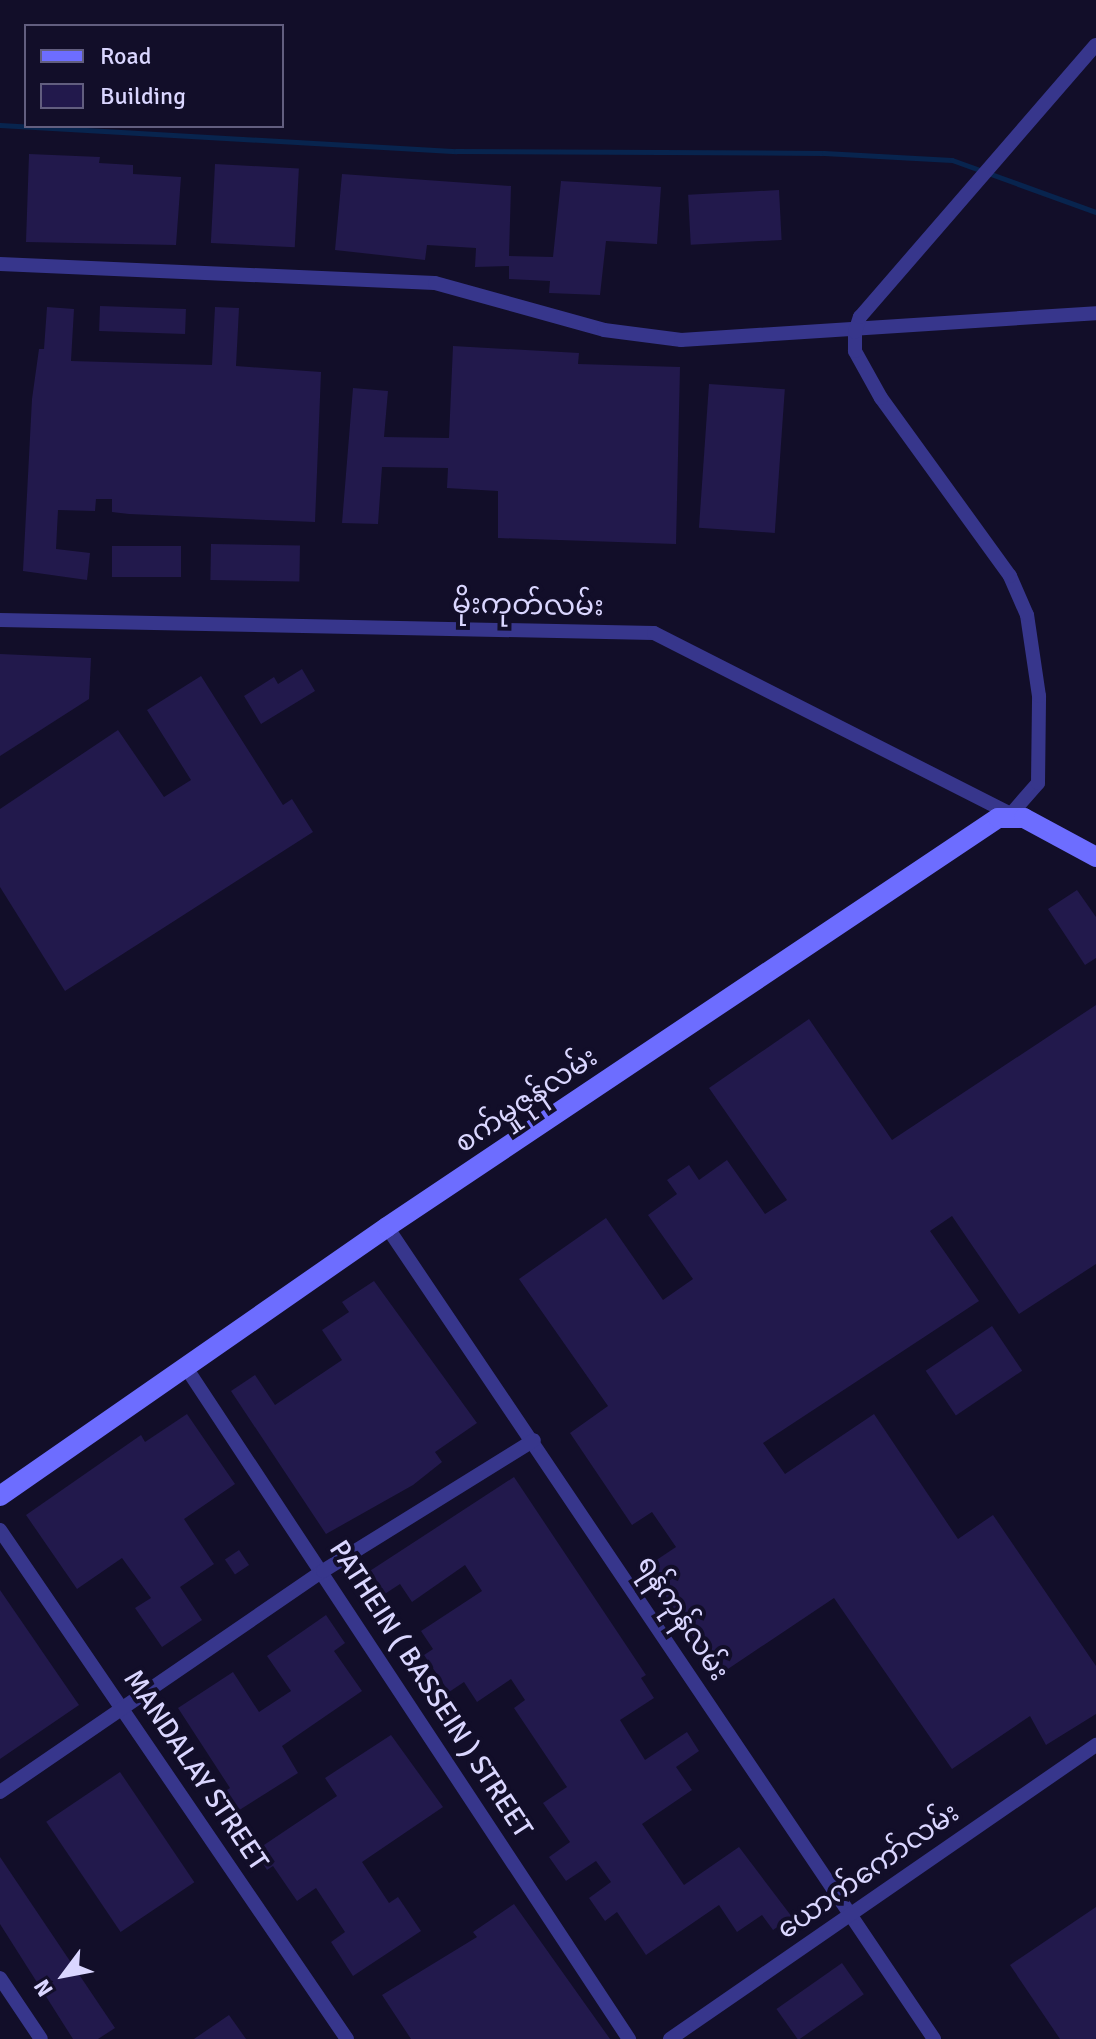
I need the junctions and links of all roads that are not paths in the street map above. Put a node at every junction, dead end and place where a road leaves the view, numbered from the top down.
1 (1096, 45) edge
2 (0, 264) edge
3 (1096, 313) edge
4 (855, 332) junction
5 (0, 620) edge
6 (1011, 814) junction
7 (1096, 857) edge
8 (387, 1227) junction
9 (187, 1369) junction
10 (534, 1440) junction
11 (0, 1496) edge
12 (0, 1530) edge
13 (323, 1571) junction
14 (122, 1708) junction
15 (1096, 1745) edge
16 (0, 1792) edge
17 (849, 1917) junction
18 (0, 1978) edge
19 (41, 2039) edge
20 (347, 2039) edge
21 (629, 2039) edge
22 (670, 2039) edge
23 (934, 2039) edge

1 - 4 street
2 - 4 street
3 - 4 street
4 - 6 street
5 - 6 street, မိုးကုတ်လမ်း
6 - 7 street
6 - 8 street, စက်မှုဇုန်လမ်း
8 - 9 street, စက်မှုဇုန်လမ်း
8 - 10 street, ရန်ကုန်လမ်း
9 - 11 street, စက်မှုဇုန်လမ်း
9 - 13 street, PATHEIN ( BASSEIN ) STREET
10 - 13 street
10 - 17 street, ရန်ကုန်လမ်း
12 - 14 street, MANDALAY STREET
13 - 14 street
13 - 21 street, PATHEIN ( BASSEIN ) STREET
14 - 16 street
14 - 20 street, MANDALAY STREET
15 - 17 street, ယောက်ကော်လမ်း
17 - 22 street, ယောက်ကော်လမ်း
17 - 23 street, ရန်ကုန်လမ်း
18 - 19 street

